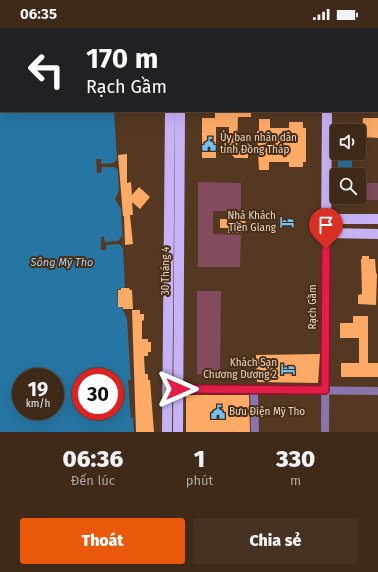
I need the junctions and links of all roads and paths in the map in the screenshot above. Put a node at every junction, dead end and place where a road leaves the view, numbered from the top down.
1 (170, 112) edge
2 (180, 112) edge
3 (326, 112) edge
4 (326, 218) junction
5 (378, 219) edge
6 (326, 234) junction
7 (378, 234) edge
8 (173, 274) junction
9 (173, 389) junction
10 (254, 390) junction
11 (325, 390) junction
12 (378, 391) edge
13 (167, 432) edge
14 (178, 432) edge
15 (255, 432) edge
16 (325, 432) edge

1 - 8 main road, 30 Tháng 4
2 - 8 main road, 30 Tháng 4
3 - 4 main road, Rạch Gầm
4 - 5 main road
4 - 6 main road, Rạch Gầm
6 - 7 main road
6 - 11 street, Rạch Gầm
8 - 9 main road, 30 Tháng 4
9 - 10 street
9 - 13 main road, 30 Tháng 4
9 - 14 main road, 30 Tháng 4
10 - 11 street
10 - 15 street
11 - 12 street
11 - 16 street, Rạch Gầm

